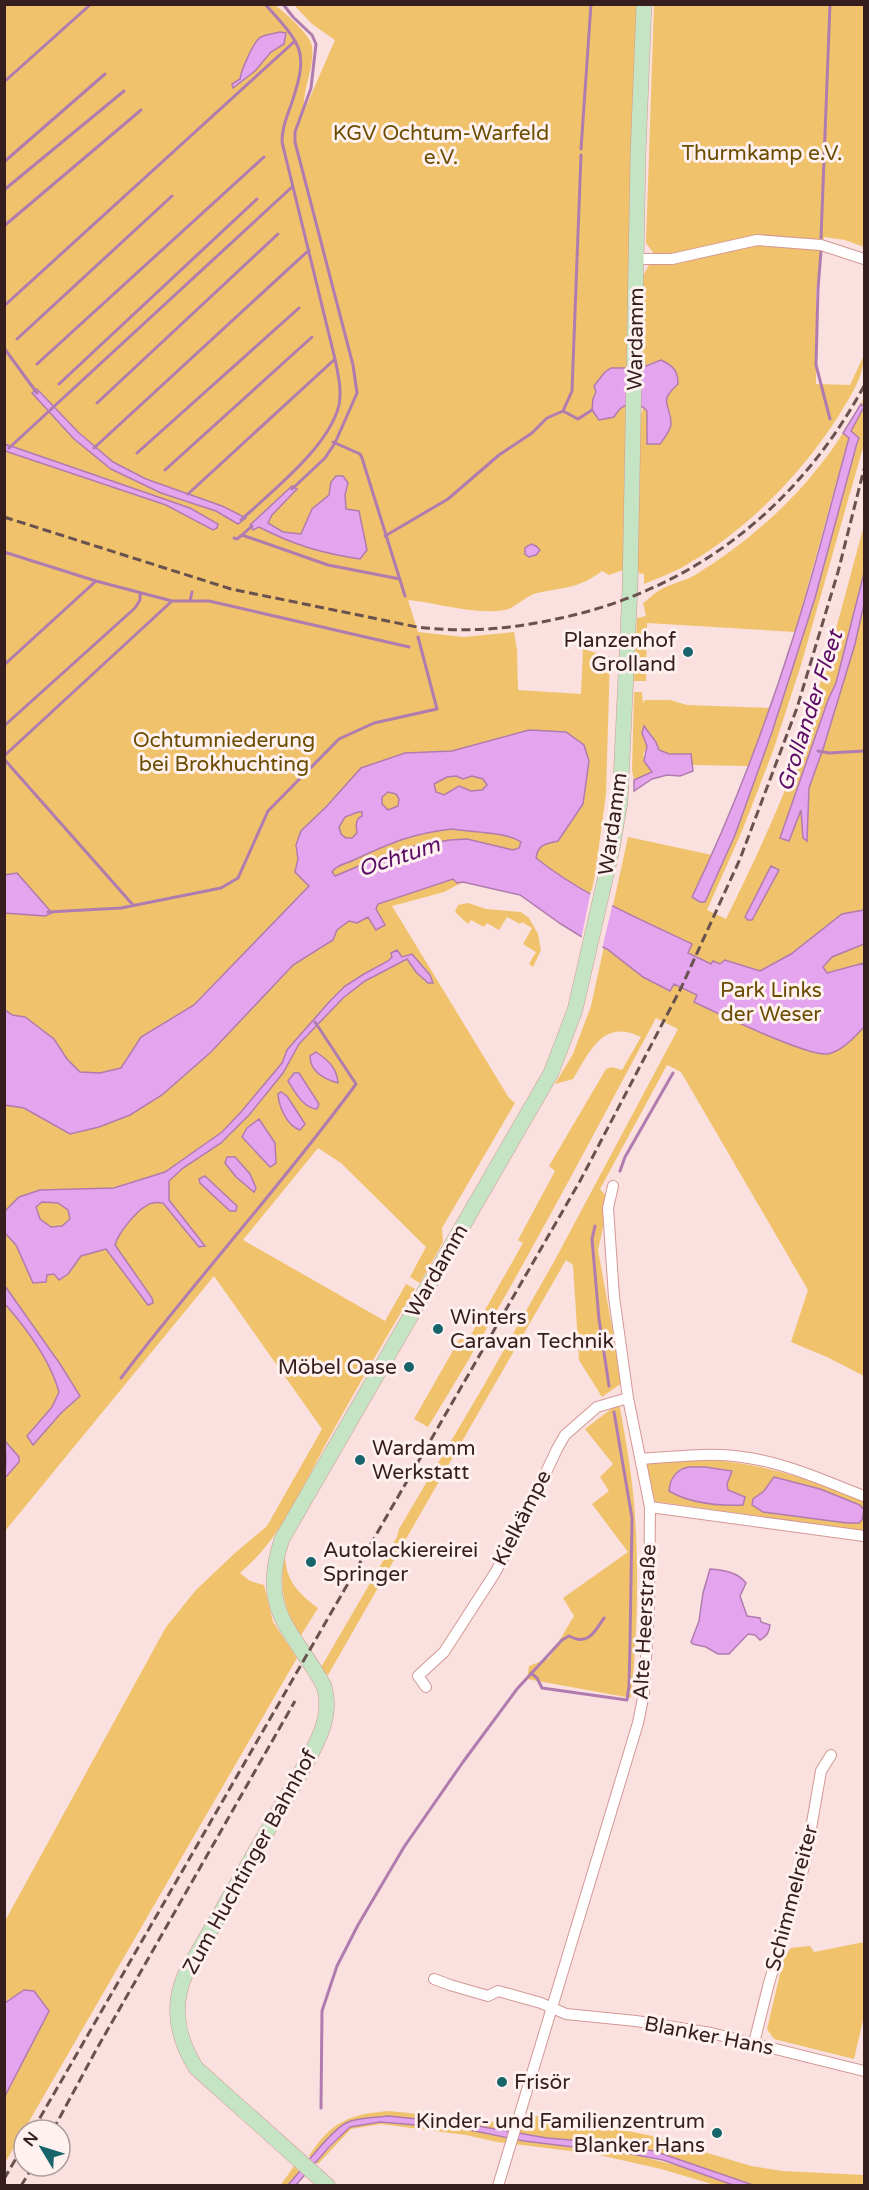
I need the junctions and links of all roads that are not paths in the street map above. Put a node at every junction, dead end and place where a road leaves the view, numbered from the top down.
1 (644, 4) edge
2 (638, 259) junction
3 (864, 259) edge
4 (613, 1186) dead end
5 (628, 1398) junction
6 (641, 1459) junction
7 (864, 1496) edge
8 (650, 1507) junction
9 (864, 1536) edge
10 (274, 1563) joint
11 (426, 1687) dead end
12 (831, 1755) dead end
13 (434, 1979) dead end
14 (552, 2008) junction
15 (754, 2043) junction
16 (864, 2071) edge
17 (328, 2186) edge
18 (498, 2186) edge

1 - 2 street, Wardamm
2 - 3 street
2 - 10 street, Wardamm
4 - 5 street, Alte Heerstraße
5 - 6 street, Alte Heerstraße
5 - 11 street, Kielkämpe
6 - 7 street
6 - 8 street, Alte Heerstraße
8 - 9 street
8 - 14 street, Alte Heerstraße
10 - 17 street, Zum Huchtinger Bahnhof
12 - 15 street, Schimmelreiter
13 - 14 street, Blanker Hans
14 - 15 street, Blanker Hans
14 - 18 street, Alte Heerstraße
15 - 16 street, Blanker Hans

